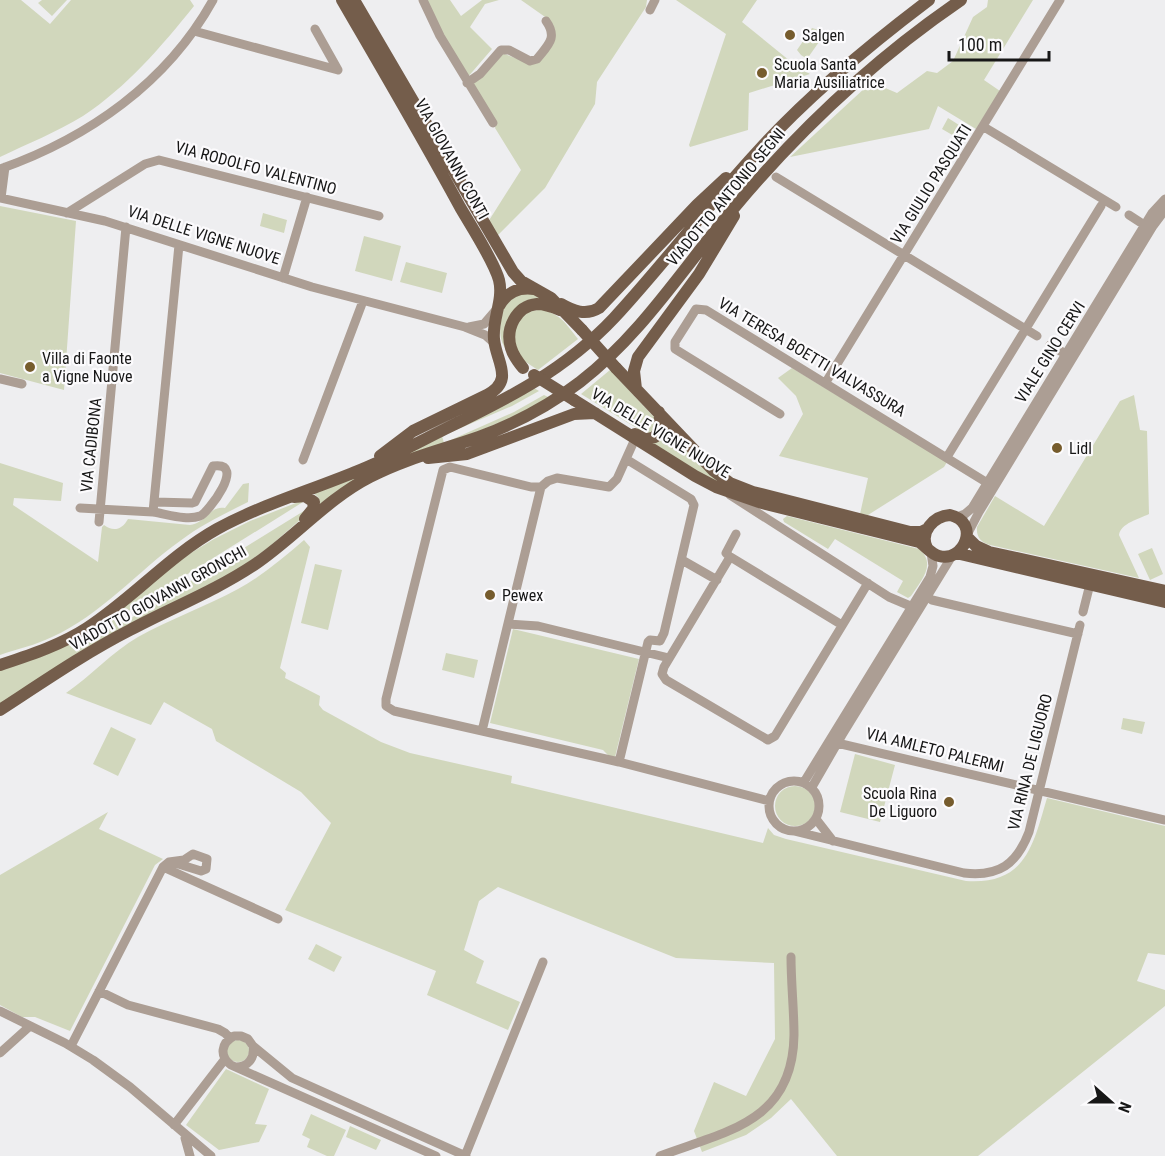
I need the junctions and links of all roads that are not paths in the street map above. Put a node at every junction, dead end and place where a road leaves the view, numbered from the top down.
1 (213, 0) edge
2 (342, 0) edge
3 (354, 0) edge
4 (423, 0) edge
5 (655, 0) edge
6 (929, 0) edge
7 (961, 0) edge
8 (1060, 0) edge
9 (650, 10) dead end
10 (546, 21) dead end
11 (315, 29) dead end
12 (194, 31) junction
13 (467, 83) junction
14 (493, 123) dead end
15 (984, 127) junction
16 (757, 152) junction
17 (2, 168) edge
18 (776, 177) dead end
19 (754, 184) junction
20 (307, 197) junction
21 (1, 198) edge
22 (1165, 199) edge
23 (1101, 206) dead end
24 (1116, 207) dead end
25 (1165, 210) edge
26 (67, 213) junction
27 (1129, 215) dead end
28 (379, 216) dead end
29 (126, 227) junction
30 (1148, 227) junction
31 (179, 245) junction
32 (904, 256) junction
33 (283, 278) junction
34 (538, 290) junction
35 (551, 298) junction
36 (363, 301) junction
37 (496, 310) junction
38 (564, 312) junction
39 (465, 327) junction
40 (1026, 330) junction
41 (1037, 336) dead end
42 (494, 343) junction
43 (1050, 345) dead end
44 (1069, 357) junction
45 (561, 365) joint
46 (528, 371) junction
47 (0, 378) edge
48 (583, 380) joint
49 (826, 382) junction
50 (22, 384) dead end
51 (636, 389) junction
52 (658, 411) junction
53 (595, 413) junction
54 (780, 414) dead end
55 (611, 423) junction
56 (635, 439) junction
57 (947, 457) junction
58 (412, 459) junction
59 (626, 459) junction
60 (303, 460) dead end
61 (365, 468) junction
62 (991, 485) junction
63 (541, 487) junction
64 (723, 490) junction
65 (155, 502) junction
66 (268, 505) junction
67 (80, 508) dead end
68 (100, 509) junction
69 (153, 512) junction
70 (957, 517) junction
71 (99, 522) dead end
72 (927, 529) junction
73 (736, 534) dead end
74 (968, 535) junction
75 (284, 543) junction
76 (929, 550) junction
77 (954, 555) junction
78 (730, 557) junction
79 (682, 560) junction
80 (717, 580) junction
81 (868, 583) junction
82 (1090, 584) junction
83 (1165, 591) edge
84 (894, 600) junction
85 (932, 600) dead end
86 (1165, 602) edge
87 (915, 608) junction
88 (1083, 612) dead end
89 (905, 618) junction
90 (508, 624) junction
91 (842, 626) junction
92 (645, 651) junction
93 (669, 658) junction
94 (0, 665) edge
95 (0, 710) edge
96 (482, 731) junction
97 (837, 742) junction
98 (619, 762) junction
99 (808, 785) junction
100 (1039, 791) junction
101 (770, 801) junction
102 (816, 819) junction
103 (1165, 820) edge
104 (794, 831) junction
105 (833, 841) junction
106 (172, 862) junction
107 (163, 867) junction
108 (201, 872) junction
109 (213, 876) dead end
110 (278, 920) dead end
111 (790, 957) dead end
112 (543, 962) dead end
113 (99, 991) junction
114 (0, 1011) edge
115 (30, 1026) junction
116 (230, 1038) junction
117 (70, 1046) junction
118 (253, 1046) junction
119 (0, 1053) edge
120 (225, 1059) junction
121 (236, 1067) junction
122 (174, 1125) junction
123 (185, 1138) junction
124 (208, 1155) edge
125 (190, 1156) edge
126 (436, 1156) edge
127 (465, 1156) edge
128 (660, 1156) edge

1 - 12 street
2 - 37 main road, VIA GIOVANNI CONTI
3 - 34 main road, VIA GIOVANNI CONTI
4 - 13 street
5 - 9 street
6 - 16 main road, VIADOTTO ANTONIO SEGNI
7 - 19 main road, VIADOTTO ANTONIO SEGNI
8 - 15 street, VIA GIULIO PASQUATI
10 - 13 street
11 - 12 street
12 - 17 street
13 - 14 street
15 - 24 street
15 - 32 street, VIA GIULIO PASQUATI
16 - 35 main road
16 - 45 main road, VIADOTTO ANTONIO SEGNI
17 - 21 street
18 - 32 street
19 - 48 main road, VIADOTTO ANTONIO SEGNI
19 - 51 main road
20 - 26 street, VIA RODOLFO VALENTINO
20 - 28 street, VIA RODOLFO VALENTINO
20 - 33 street
21 - 26 street, VIA DELLE VIGNE NUOVE
22 - 30 street, VIALE GINO CERVI
23 - 40 street
25 - 30 street, VIALE GINO CERVI
26 - 29 street, VIA DELLE VIGNE NUOVE
27 - 30 street
29 - 31 street, VIA DELLE VIGNE NUOVE
29 - 68 street, VIA CADIBONA
30 - 44 street, VIALE GINO CERVI
31 - 33 street, VIA DELLE VIGNE NUOVE
31 - 65 street
32 - 40 street
32 - 49 street, VIA GIULIO PASQUATI
33 - 36 street, VIA DELLE VIGNE NUOVE
34 - 35 main road, VIA GIOVANNI CONTI
34 - 37 main road
35 - 38 main road, VIA GIOVANNI CONTI
36 - 39 street, VIA DELLE VIGNE NUOVE
36 - 60 street
37 - 39 street
37 - 42 main road, VIA GIOVANNI CONTI
38 - 46 main road
38 - 51 main road, VIA DELLE VIGNE NUOVE, bridge
39 - 42 street, VIA DELLE VIGNE NUOVE
40 - 41 street
40 - 57 street
42 - 46 main road, VIA DELLE VIGNE NUOVE
42 - 61 main road, VIA GIOVANNI CONTI
43 - 44 street
44 - 62 street, VIALE GINO CERVI
45 - 61 main road, VIADOTTO GIOVANNI GRONCHI
46 - 53 main road, VIA DELLE VIGNE NUOVE, bridge
47 - 50 street
48 - 58 main road, VIADOTTO GIOVANNI GRONCHI
49 - 54 street, VIA TERESA BOETTI VALVASSURA
49 - 57 street, VIA TERESA BOETTI VALVASSURA
51 - 52 main road, VIA DELLE VIGNE NUOVE
52 - 55 main road
52 - 72 main road, VIA DELLE VIGNE NUOVE
53 - 55 main road, VIA DELLE VIGNE NUOVE
53 - 58 main road
55 - 56 main road, VIA DELLE VIGNE NUOVE
56 - 59 street
56 - 64 main road, VIA DELLE VIGNE NUOVE
57 - 62 street, VIA TERESA BOETTI VALVASSURA
58 - 75 main road, VIADOTTO GIOVANNI GRONCHI
59 - 63 street
59 - 79 street
61 - 66 main road, VIADOTTO GIOVANNI GRONCHI
62 - 70 street, VIALE GINO CERVI
62 - 74 street, VIALE GINO CERVI
63 - 90 street
63 - 96 street
64 - 76 main road, VIA DELLE VIGNE NUOVE
64 - 81 street
65 - 69 street
65 - 69 street
66 - 75 main road
66 - 94 main road, VIADOTTO GIOVANNI GRONCHI
67 - 68 street
68 - 69 street
68 - 71 street, VIA CADIBONA
70 - 72 main road
70 - 74 main road
72 - 76 main road
73 - 78 street
74 - 77 main road
74 - 83 main road
75 - 95 main road, VIADOTTO GIOVANNI GRONCHI
76 - 77 main road
76 - 87 street
77 - 82 main road
77 - 87 street
78 - 80 street
78 - 91 street
79 - 80 street
79 - 92 street
80 - 93 street
81 - 84 street
81 - 91 street
82 - 86 main road
82 - 88 street
84 - 87 street
84 - 89 street
85 - 100 street, VIA RINA DE LIGUORO
87 - 89 street
87 - 97 street
89 - 99 street
90 - 92 street
90 - 96 street
91 - 93 street
92 - 93 street
92 - 98 street
96 - 98 street
97 - 99 street
97 - 100 street, VIA AMLETO PALERMI
98 - 101 street
99 - 101 street
99 - 102 street
100 - 103 street, VIA AMLETO PALERMI
100 - 105 street, VIA RINA DE LIGUORO
101 - 104 street
102 - 104 street
102 - 105 street
104 - 105 street, VIA RINA DE LIGUORO
106 - 107 street
106 - 108 street
106 - 108 street
107 - 110 street
107 - 113 street
108 - 109 street
111 - 128 street
112 - 127 street
113 - 116 street
113 - 117 street
114 - 115 street
115 - 117 street
115 - 119 street
116 - 118 street
116 - 120 street
117 - 122 street
118 - 121 street
118 - 127 street
120 - 121 street
120 - 122 street
121 - 126 street
122 - 123 street
122 - 124 street
123 - 124 street
123 - 125 street

